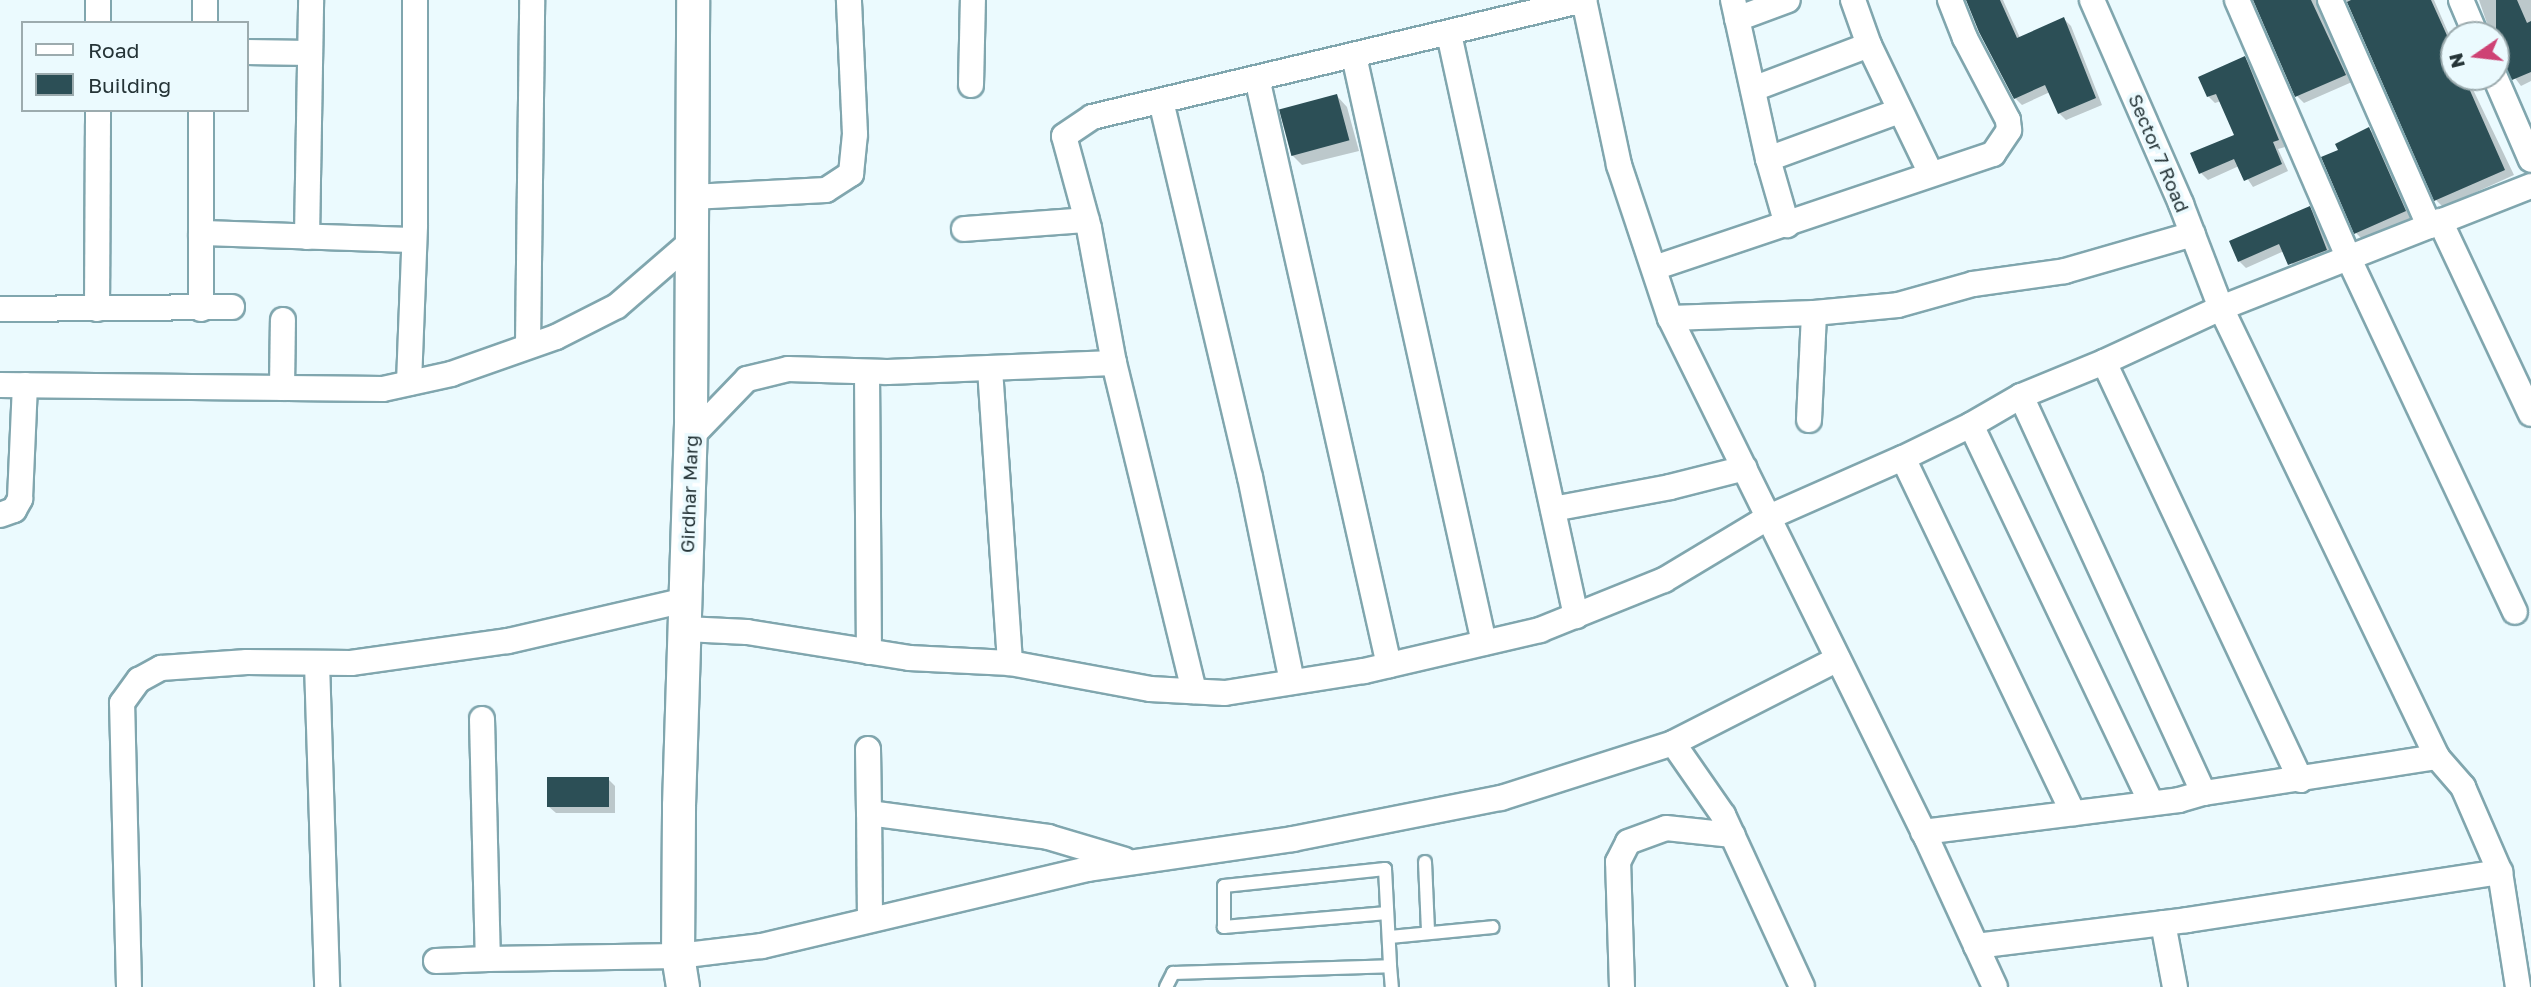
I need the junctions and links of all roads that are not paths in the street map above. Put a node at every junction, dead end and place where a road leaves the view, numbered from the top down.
1 (98, 0) edge
2 (205, 0) edge
3 (310, 0) edge
4 (415, 0) edge
5 (532, 0) edge
6 (693, 0) edge
7 (849, 0) edge
8 (973, 0) edge
9 (1584, 0) edge
10 (1788, 0) edge
11 (1853, 0) edge
12 (1950, 0) edge
13 (2092, 0) edge
14 (2236, 0) edge
15 (2330, 0) edge
16 (2461, 0) edge
17 (1735, 10) edge
18 (98, 21) edge
19 (205, 21) edge
20 (2470, 21) edge
21 (1450, 34) junction
22 (1869, 45) junction
23 (248, 52) edge
24 (310, 53) junction
25 (1354, 56) junction
26 (1257, 78) junction
27 (971, 85) dead end
28 (1753, 89) junction
29 (2501, 91) edge
30 (1161, 101) junction
31 (1899, 111) junction
32 (98, 112) edge
33 (201, 112) edge
34 (1768, 159) junction
35 (2531, 160) edge
36 (1931, 174) junction
37 (2531, 186) edge
38 (692, 197) junction
39 (1087, 220) junction
40 (2435, 224) junction
41 (1787, 225) junction
42 (964, 229) dead end
43 (201, 233) junction
44 (2193, 234) junction
45 (307, 237) junction
46 (414, 240) junction
47 (691, 255) junction
48 (2348, 257) junction
49 (1654, 268) junction
50 (232, 307) dead end
51 (2221, 308) junction
52 (0, 309) edge
53 (97, 309) junction
54 (201, 309) junction
55 (1814, 313) junction
56 (1670, 318) junction
57 (283, 320) dead end
58 (528, 345) junction
59 (2104, 362) junction
60 (1114, 363) junction
61 (990, 369) junction
62 (867, 372) junction
63 (409, 383) junction
64 (0, 385) edge
65 (25, 385) junction
66 (282, 388) junction
67 (2021, 396) junction
68 (2531, 414) edge
69 (1809, 420) dead end
70 (1971, 425) junction
71 (691, 428) junction
72 (1903, 458) junction
73 (1745, 468) junction
74 (1553, 509) junction
75 (0, 515) edge
76 (1769, 517) junction
77 (2515, 612) dead end
78 (686, 615) junction
79 (1576, 616) junction
80 (1484, 643) junction
81 (869, 652) junction
82 (1838, 659) junction
83 (317, 663) junction
84 (1010, 663) junction
85 (1389, 665) junction
86 (1292, 682) junction
87 (1194, 691) junction
88 (482, 719) dead end
89 (1673, 743) junction
90 (867, 750) dead end
91 (2437, 757) junction
92 (2301, 780) junction
93 (2204, 793) junction
94 (2151, 803) junction
95 (869, 813) junction
96 (2073, 813) junction
97 (1923, 832) junction
98 (1733, 835) junction
99 (1425, 862) dead end
100 (1132, 863) junction
101 (2500, 872) junction
102 (1387, 913) junction
103 (870, 919) junction
104 (2163, 923) junction
105 (1493, 928) dead end
106 (1429, 932) junction
107 (1390, 937) junction
108 (1976, 946) junction
109 (678, 956) junction
110 (488, 959) junction
111 (436, 961) dead end
112 (1390, 966) junction
113 (129, 987) edge
114 (327, 987) edge
115 (682, 987) edge
116 (1166, 987) edge
117 (1392, 987) edge
118 (1622, 987) edge
119 (1802, 987) edge
120 (1995, 987) edge
121 (2175, 987) edge
122 (2518, 987) edge

1 - 18 street
2 - 19 street
3 - 24 street
4 - 46 street
5 - 58 street
6 - 38 street, Girdhar Marg
7 - 38 street
8 - 27 street
9 - 21 street
9 - 49 street
10 - 17 street
11 - 22 street
12 - 36 street
13 - 44 street, Sector 7 Road
14 - 48 street
15 - 40 street
16 - 20 street
17 - 28 street
21 - 25 street
21 - 74 street
22 - 28 street
22 - 31 street
23 - 24 street
24 - 45 street
25 - 26 street
25 - 80 street
26 - 30 street
26 - 85 street
28 - 34 street
29 - 35 street
30 - 39 street
30 - 86 street
31 - 34 street
31 - 36 street
32 - 53 street
33 - 43 street
34 - 41 street
36 - 41 street
37 - 40 street
38 - 47 street, Girdhar Marg
39 - 42 street
39 - 60 street
40 - 48 street
40 - 68 street
41 - 49 street
43 - 45 street
43 - 54 street
44 - 51 street, Sector 7 Road
44 - 55 street
45 - 46 street
46 - 63 street
47 - 58 street
47 - 71 street, Girdhar Marg
48 - 51 street
48 - 77 street
49 - 56 street
50 - 54 street
51 - 59 street
51 - 91 street, Sector 7 Road
52 - 53 street
53 - 54 street
55 - 56 street
55 - 69 street
56 - 73 street
57 - 66 street
58 - 63 street
59 - 67 street
59 - 92 street
60 - 61 street
60 - 87 street
61 - 62 street
61 - 84 street
62 - 71 street
62 - 81 street
63 - 66 street
64 - 65 street
65 - 66 street
65 - 75 street
67 - 70 street
67 - 93 street
70 - 72 street
70 - 94 street
71 - 78 street, Girdhar Marg
72 - 76 street
72 - 96 street
73 - 74 street
73 - 76 street
74 - 79 street
76 - 79 street
76 - 82 street
78 - 81 street
78 - 83 street
78 - 109 street, Girdhar Marg
79 - 80 street
80 - 85 street
81 - 84 street
82 - 89 street
82 - 97 street
83 - 113 street
83 - 114 street
84 - 87 street
85 - 86 street
86 - 87 street
88 - 110 street
89 - 98 street
89 - 100 street
90 - 95 street
91 - 92 street
91 - 101 street, Sector 7 Road
92 - 93 street
93 - 94 street
94 - 96 street
95 - 100 street
95 - 103 street
96 - 97 street
97 - 108 street
98 - 118 street
98 - 119 street
99 - 106 lane
100 - 103 street
101 - 104 street
101 - 122 street, Sector 7 Road
102 - 102 lane
102 - 107 lane
103 - 109 street
104 - 108 street
104 - 121 street
105 - 106 lane
106 - 107 lane
107 - 112 lane
108 - 120 street
109 - 110 street
109 - 115 street, Girdhar Marg
110 - 111 street
112 - 116 lane
112 - 117 lane

